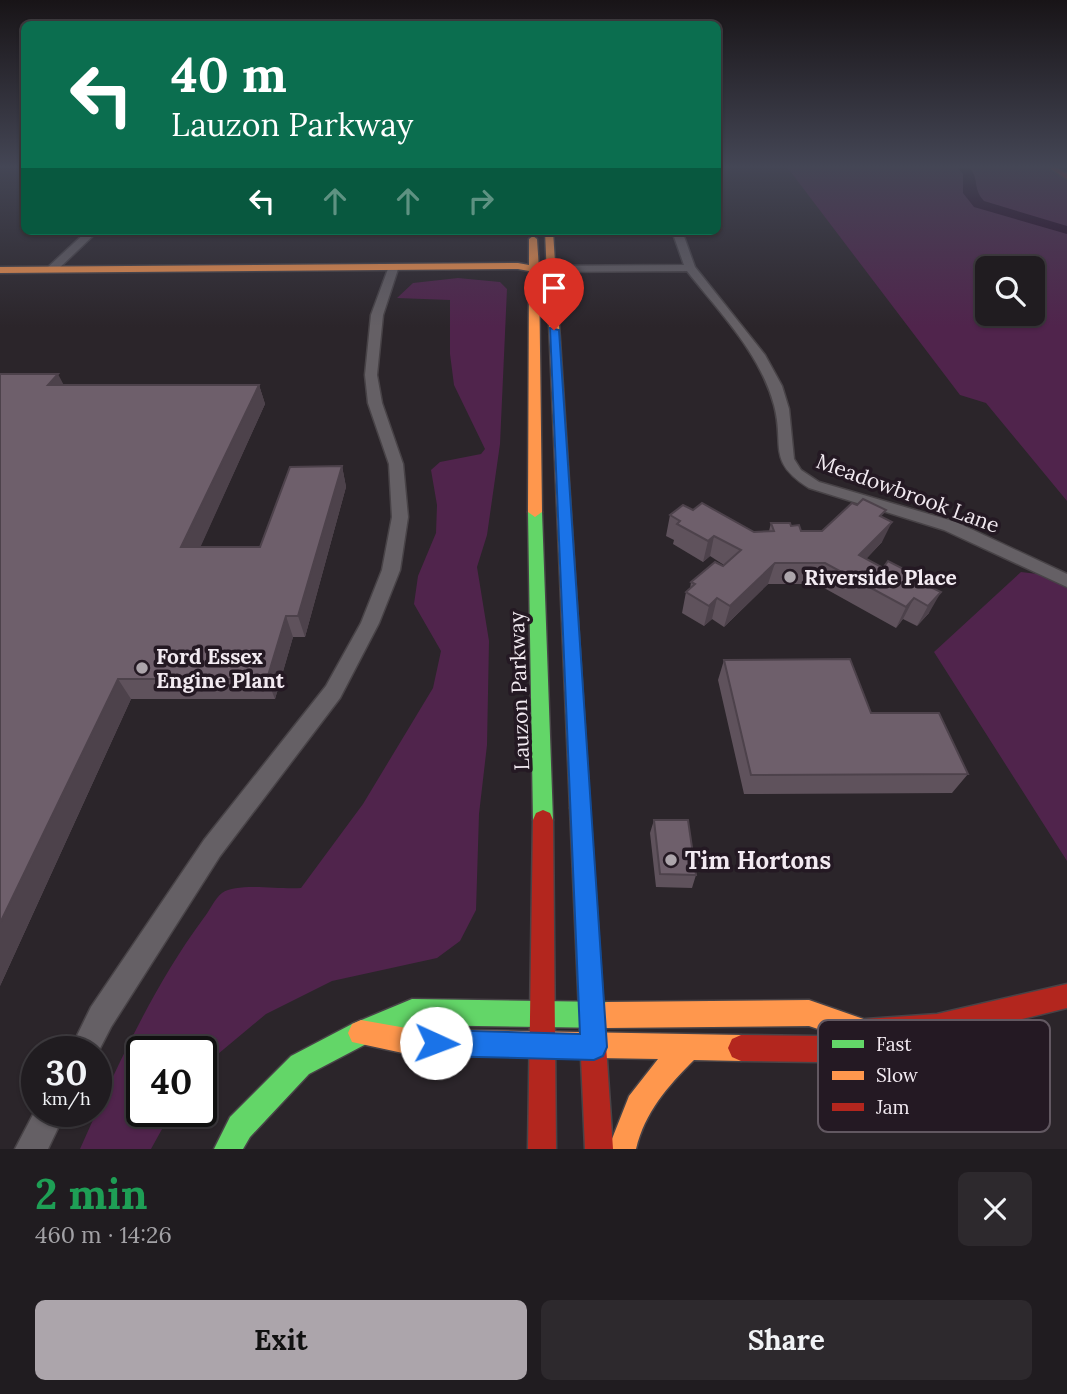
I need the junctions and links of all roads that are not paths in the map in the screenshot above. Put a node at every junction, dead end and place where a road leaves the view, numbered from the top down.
1 (89, 235) edge
2 (533, 235) edge
3 (549, 235) edge
4 (678, 235) edge
5 (690, 268) junction
6 (393, 269) junction
7 (534, 269) junction
8 (0, 270) edge
9 (51, 270) junction
10 (551, 270) junction
11 (1067, 581) edge
12 (1067, 996) edge
13 (543, 1013) junction
14 (592, 1014) junction
15 (830, 1020) edge
16 (966, 1020) edge
17 (361, 1033) junction
18 (92, 1036) edge
19 (543, 1047) junction
20 (594, 1047) junction
21 (687, 1049) junction
22 (818, 1049) edge
23 (43, 1127) edge
24 (31, 1149) edge
25 (228, 1149) edge
26 (542, 1149) edge
27 (599, 1149) edge
28 (622, 1149) edge

1 - 9 street
2 - 7 main road, Lauzon Parkway
3 - 10 main road
4 - 5 street, Meadowbrook Lane
5 - 10 street
5 - 11 street, Meadowbrook Lane
6 - 7 main road
6 - 9 main road
6 - 18 street
7 - 10 street
7 - 13 main road, Lauzon Parkway
8 - 9 main road
10 - 14 main road
12 - 16 main road
13 - 14 main road
13 - 17 main road
13 - 19 main road, Lauzon Parkway
14 - 15 main road
14 - 20 main road
17 - 19 main road
17 - 25 main road
19 - 20 main road
19 - 26 main road, Lauzon Parkway
20 - 21 main road
20 - 27 main road
21 - 22 main road
21 - 28 main road
23 - 24 street

